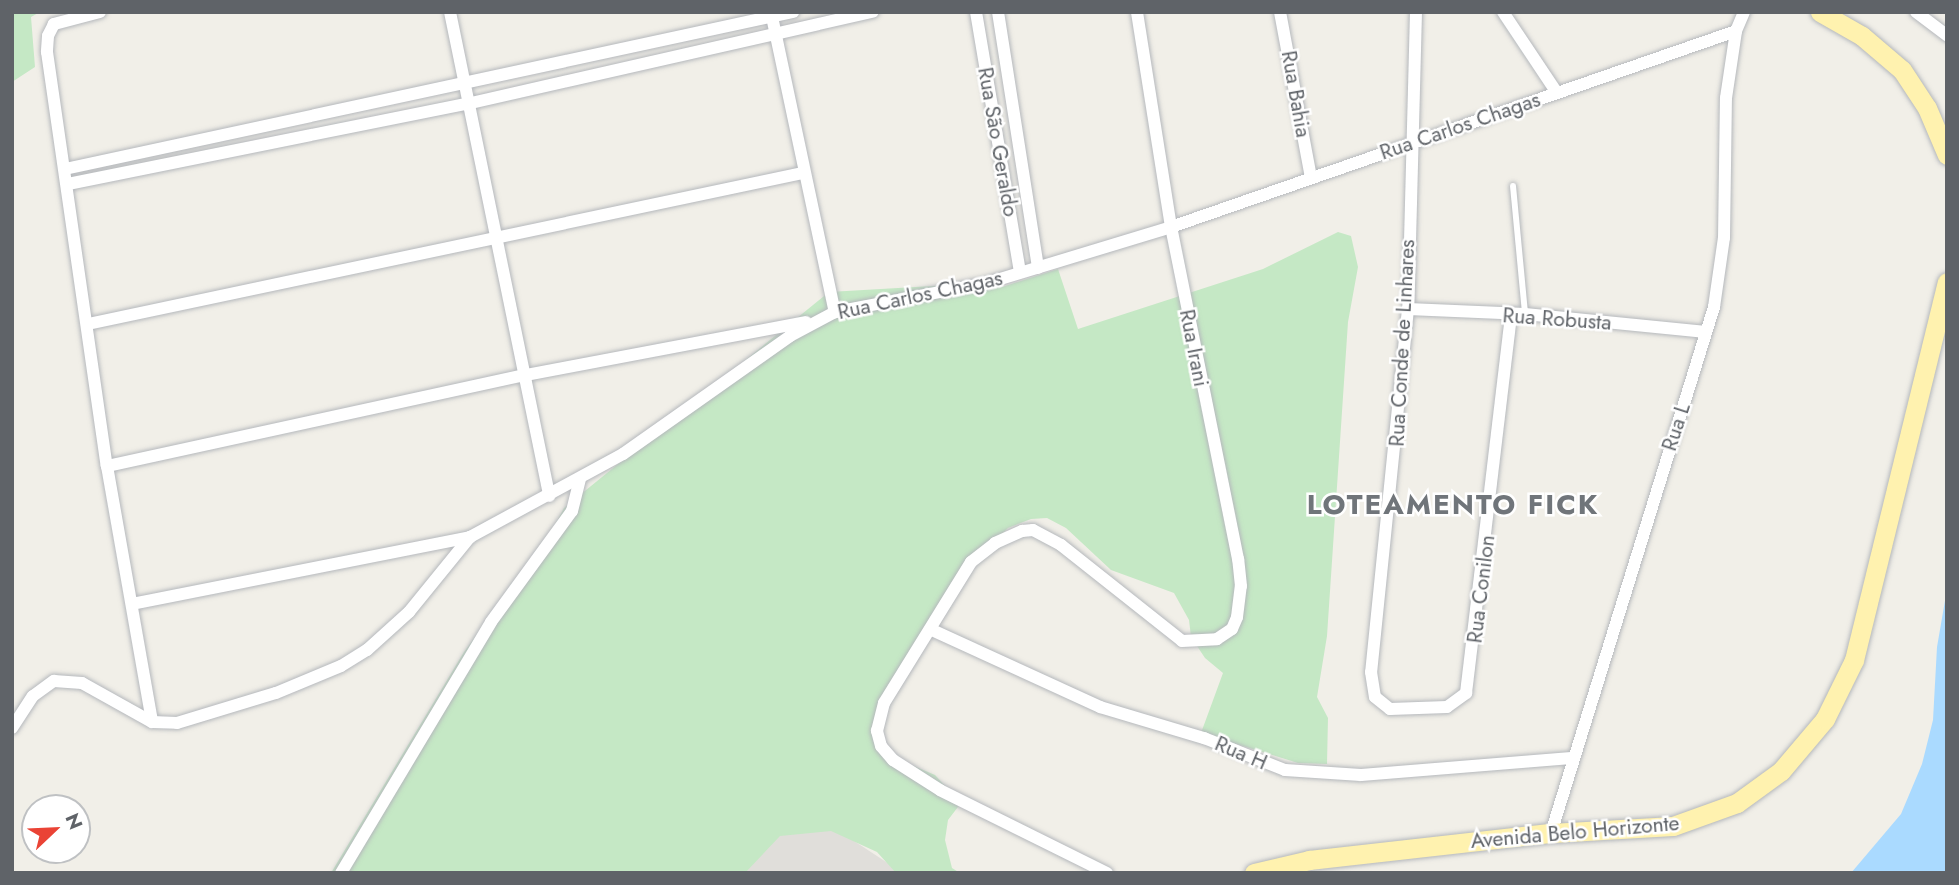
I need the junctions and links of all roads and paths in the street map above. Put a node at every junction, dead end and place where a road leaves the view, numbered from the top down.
1 (100, 12) edge
2 (450, 12) edge
3 (793, 12) edge
4 (873, 12) edge
5 (976, 12) edge
6 (998, 12) edge
7 (1137, 12) edge
8 (1280, 12) edge
9 (1416, 12) edge
10 (1503, 12) edge
11 (1744, 12) edge
12 (1820, 12) edge
13 (1916, 12) edge
14 (772, 15) edge
15 (1736, 31) junction
16 (1947, 35) edge
17 (776, 36) junction
18 (467, 83) junction
19 (1557, 93) junction
20 (471, 103) junction
21 (1410, 142) junction
22 (1947, 155) edge
23 (65, 169) junction
24 (803, 173) junction
25 (1311, 177) junction
26 (68, 184) junction
27 (1513, 186) dead end
28 (1171, 227) junction
29 (497, 239) junction
30 (1038, 268) junction
31 (1020, 272) junction
32 (1947, 282) edge
33 (1408, 309) junction
34 (835, 312) junction
35 (1518, 315) junction
36 (817, 320) junction
37 (88, 324) junction
38 (1706, 332) junction
39 (526, 375) junction
40 (107, 466) junction
41 (580, 479) junction
42 (549, 496) junction
43 (470, 537) junction
44 (132, 604) junction
45 (932, 630) junction
46 (1371, 672) joint
47 (152, 722) junction
48 (12, 728) edge
49 (1572, 758) junction
50 (1551, 833) junction
51 (341, 873) edge
52 (1107, 873) edge
53 (1254, 873) edge

1 - 23 street
2 - 18 street
3 - 14 street
4 - 17 street
5 - 31 street, Rua São Geraldo
6 - 30 street, Rua São Geraldo
7 - 28 street, Rua Irani
8 - 25 street, Rua Bahia
9 - 21 street, Rua Conde de Linhares
10 - 19 street
11 - 15 street, Rua L
12 - 22 main road
13 - 16 street
14 - 17 street
14 - 18 street
15 - 19 street, Rua Carlos Chagas
15 - 38 street, Rua L
17 - 20 street
17 - 24 street
18 - 20 street
18 - 23 street
19 - 21 street, Rua Carlos Chagas
20 - 26 street
20 - 29 street
21 - 25 street, Rua Carlos Chagas
21 - 33 street, Rua Conde de Linhares
23 - 26 street
24 - 29 street
24 - 34 street
25 - 28 street, Rua Carlos Chagas
26 - 37 street
27 - 35 lane
28 - 30 street, Rua Carlos Chagas
28 - 45 street, Rua Irani
29 - 37 street
29 - 39 street
30 - 31 street, Rua Carlos Chagas
31 - 34 street, Rua Carlos Chagas
32 - 50 main road, Avenida Belo Horizonte
33 - 35 street, Rua Robusta
33 - 46 street, Rua Conde de Linhares
34 - 36 street, Rua Carlos Chagas
35 - 38 street, Rua Robusta
35 - 46 street, Rua Conilon
36 - 39 street
36 - 41 street, Rua Carlos Chagas
37 - 40 street
38 - 49 street, Rua L
39 - 40 street
39 - 42 street
40 - 44 street
41 - 42 street, Rua Carlos Chagas
41 - 51 street
42 - 43 street, Rua Carlos Chagas
43 - 44 street
43 - 47 street, Rua Carlos Chagas
44 - 47 street
45 - 49 street, Rua H
45 - 52 street
47 - 48 street
49 - 50 street, Rua L
50 - 53 main road, Avenida Belo Horizonte

